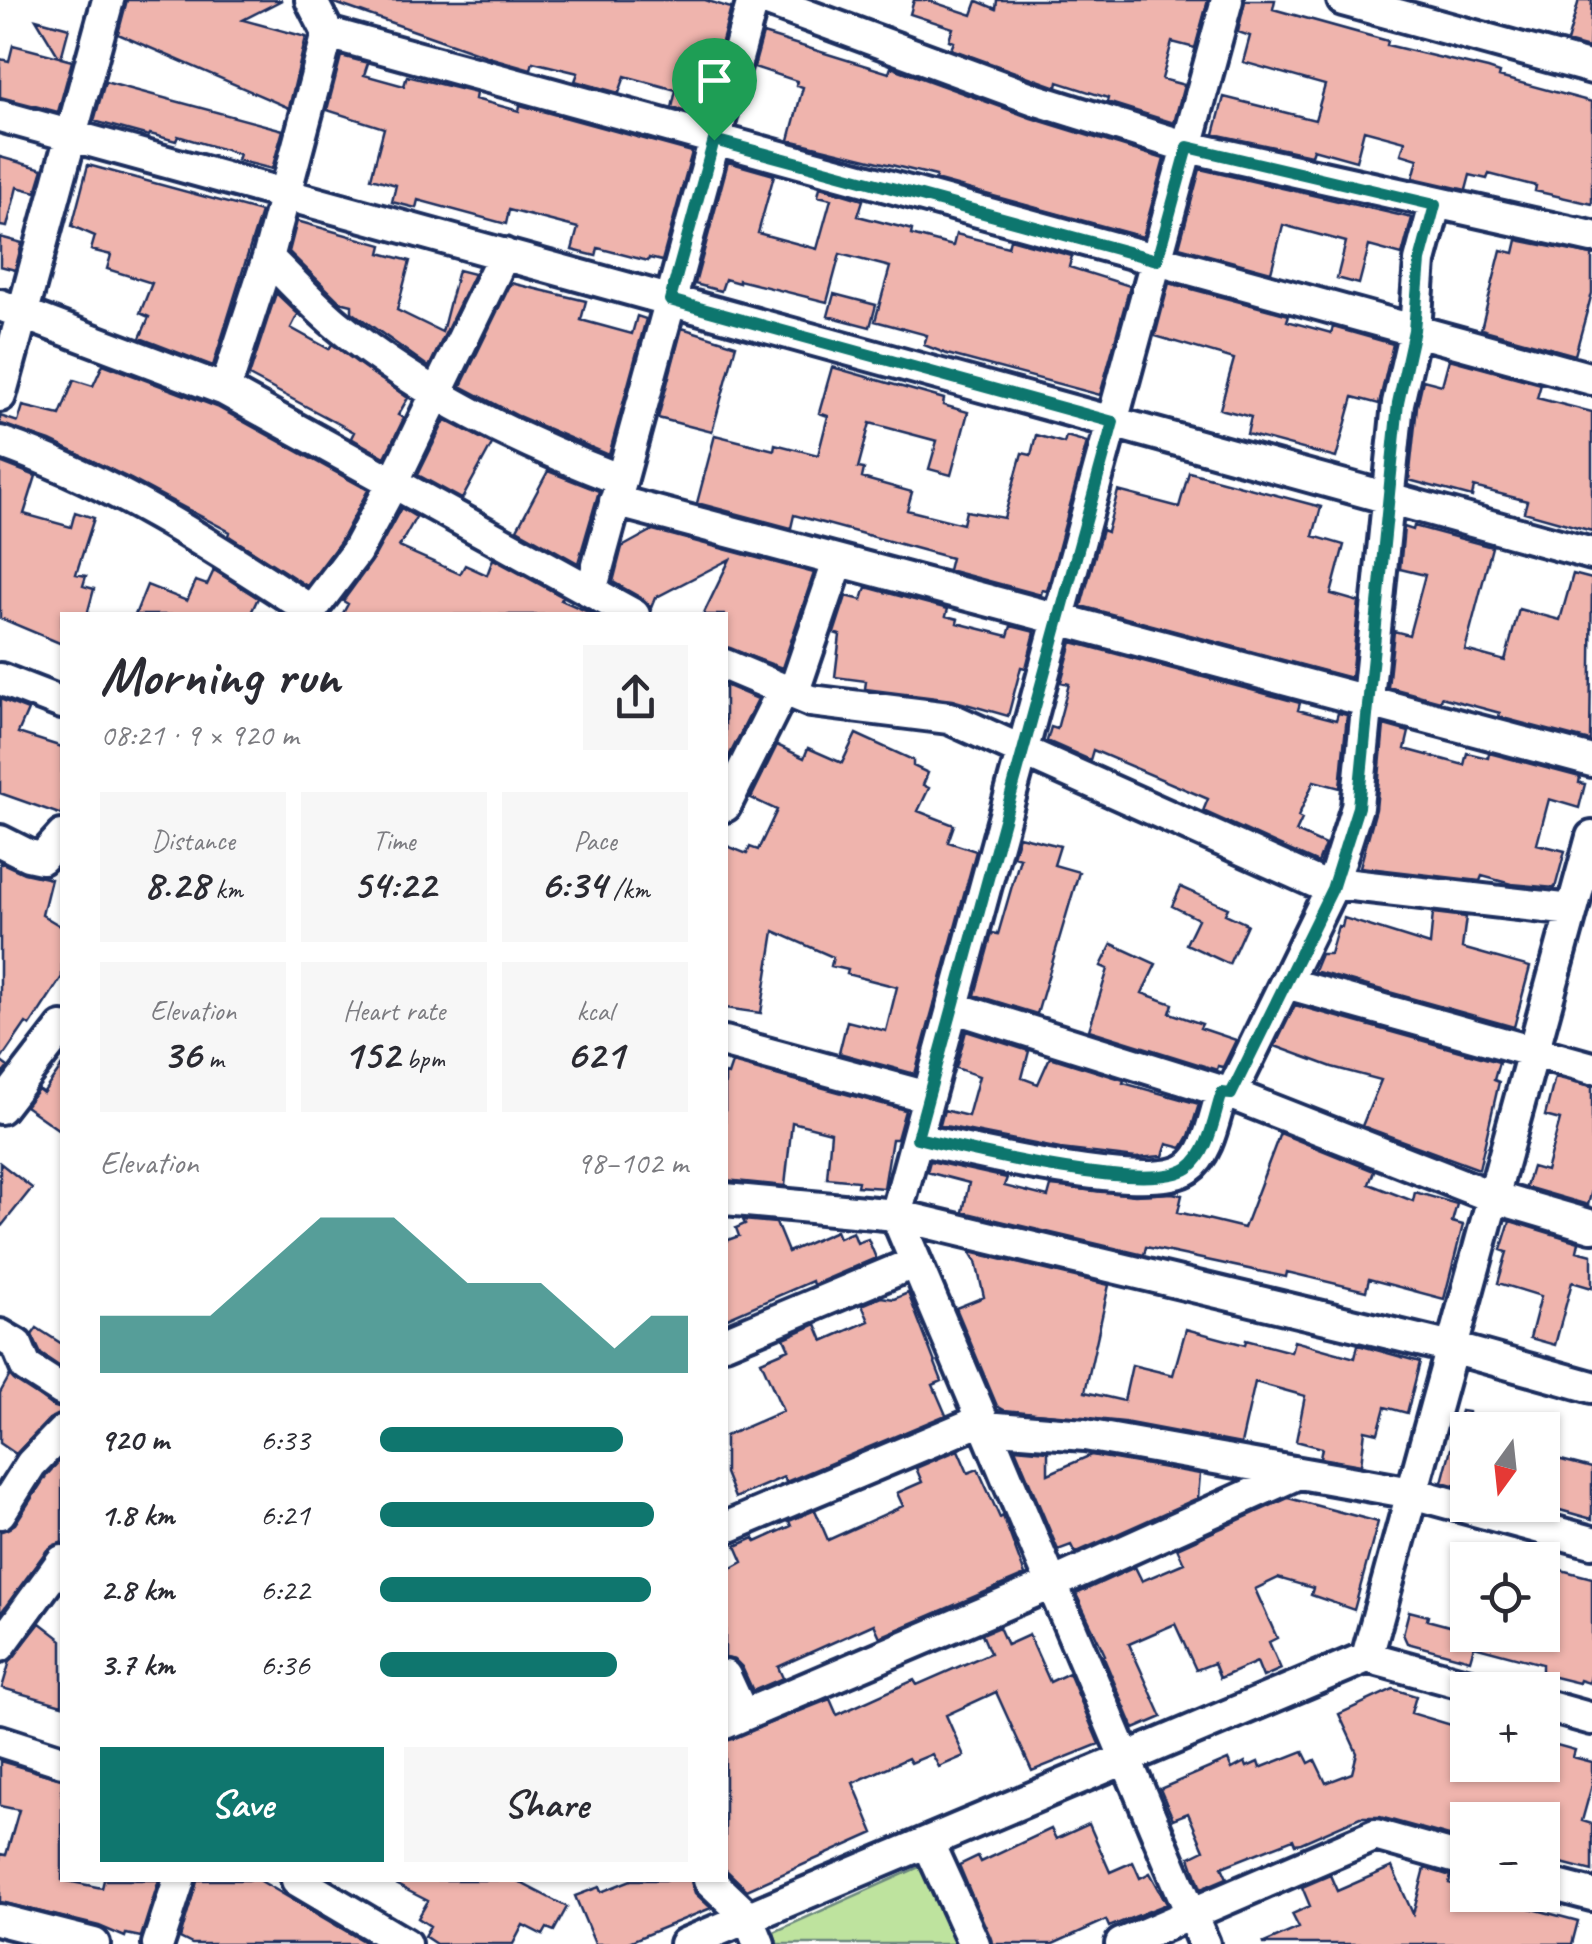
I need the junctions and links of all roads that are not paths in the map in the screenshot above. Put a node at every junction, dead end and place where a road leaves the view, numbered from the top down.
1 (108, 0) edge
2 (310, 0) edge
3 (753, 0) edge
4 (765, 0) edge
5 (1227, 0) edge
6 (1343, 0) edge
7 (328, 32) junction
8 (1592, 68) edge
9 (0, 116) edge
10 (72, 135) junction
11 (714, 140) junction
12 (1188, 147) junction
13 (285, 194) junction
14 (1435, 205) junction
15 (1592, 237) edge
16 (504, 254) junction
17 (268, 258) junction
18 (1157, 260) junction
19 (670, 300) junction
20 (12, 308) edge
21 (1414, 330) junction
22 (1592, 378) edge
23 (1, 388) edge
24 (225, 390) junction
25 (438, 396) junction
26 (1113, 422) junction
27 (0, 442) edge
28 (394, 483) junction
29 (618, 491) junction
30 (1388, 497) junction
31 (1592, 554) edge
32 (838, 562) junction
33 (591, 591) junction
34 (309, 612) edge
35 (629, 612) edge
36 (1058, 621) junction
37 (728, 666) edge
38 (0, 679) edge
39 (788, 692) junction
40 (60, 702) edge
41 (1368, 702) junction
42 (1022, 750) junction
43 (1592, 760) edge
44 (728, 801) edge
45 (1592, 837) edge
46 (60, 838) edge
47 (0, 841) edge
48 (1332, 886) junction
49 (1579, 908) edge
50 (1286, 983) junction
51 (952, 1007) junction
52 (60, 1031) edge
53 (728, 1043) edge
54 (1533, 1052) junction
55 (1592, 1068) edge
56 (1227, 1094) junction
57 (928, 1097) junction
58 (0, 1108) edge
59 (917, 1138) junction
60 (1493, 1197) junction
61 (728, 1199) edge
62 (896, 1215) junction
63 (1592, 1226) edge
64 (916, 1262) junction
65 (0, 1335) edge
66 (728, 1341) edge
67 (1452, 1348) junction
68 (1592, 1387) edge
69 (60, 1389) edge
70 (984, 1424) junction
71 (60, 1434) edge
72 (1296, 1474) junction
73 (1412, 1493) junction
74 (0, 1513) edge
75 (729, 1517) edge
76 (1592, 1542) edge
77 (60, 1565) edge
78 (1052, 1584) junction
79 (0, 1646) edge
80 (1367, 1657) junction
81 (1450, 1680) edge
82 (728, 1690) edge
83 (1560, 1710) edge
84 (1592, 1718) edge
85 (734, 1719) edge
86 (0, 1741) edge
87 (1125, 1758) junction
88 (60, 1760) edge
89 (928, 1843) junction
90 (1450, 1856) edge
91 (179, 1882) edge
92 (301, 1882) edge
93 (711, 1882) edge
94 (1560, 1887) edge
95 (1592, 1896) edge
96 (1192, 1915) junction
97 (0, 1920) edge
98 (753, 1930) edge
99 (94, 1944) edge
100 (158, 1944) edge
101 (404, 1944) edge
102 (684, 1944) edge
103 (974, 1944) edge
104 (1121, 1944) edge
105 (1204, 1944) edge

1 - 10 street
2 - 7 street
3 - 11 street
4 - 12 street
5 - 12 street
6 - 8 street
7 - 11 street
7 - 13 street
9 - 10 street
10 - 13 street
10 - 20 street
11 - 18 street
11 - 19 street
12 - 14 street
12 - 18 street
13 - 16 street
13 - 17 street
14 - 15 street
14 - 21 street
16 - 19 street
16 - 25 street
17 - 24 street
17 - 25 street
18 - 21 street
18 - 26 street
19 - 26 street
19 - 29 street
20 - 23 street
20 - 24 street
21 - 22 street
21 - 30 street
24 - 28 street
25 - 28 street
25 - 29 street
26 - 30 street
26 - 36 street
27 - 34 street
28 - 33 street
28 - 34 street
29 - 32 street
29 - 33 street
30 - 31 street
30 - 41 street
32 - 36 street
32 - 39 street
33 - 35 street
36 - 41 street
36 - 42 street
37 - 39 street
38 - 40 street
39 - 42 street
39 - 44 street
41 - 43 street
41 - 48 street
42 - 48 street
42 - 51 street
45 - 49 street
46 - 47 street
48 - 49 street
48 - 50 street
49 - 54 street
50 - 54 street
50 - 56 street
51 - 56 street
51 - 57 street
52 - 58 street
53 - 57 street
54 - 55 street
54 - 60 street
56 - 59 street
56 - 60 street
57 - 59 street
59 - 62 street
60 - 63 street
60 - 67 street
61 - 62 street
62 - 64 street
62 - 67 street
64 - 66 street
64 - 70 street
65 - 69 street
67 - 68 street
67 - 73 street
70 - 72 street
70 - 75 street
70 - 78 street
71 - 74 street
72 - 73 street
72 - 78 street
73 - 76 street
73 - 80 street
77 - 79 street
78 - 85 street
78 - 87 street
80 - 81 street
80 - 87 street
82 - 85 street
83 - 84 street
86 - 88 street
87 - 89 street
87 - 96 street
89 - 98 street
89 - 103 street
90 - 96 street
91 - 100 street
92 - 101 street
93 - 98 street
94 - 95 street
96 - 104 street
96 - 105 street
97 - 99 street
98 - 102 street

